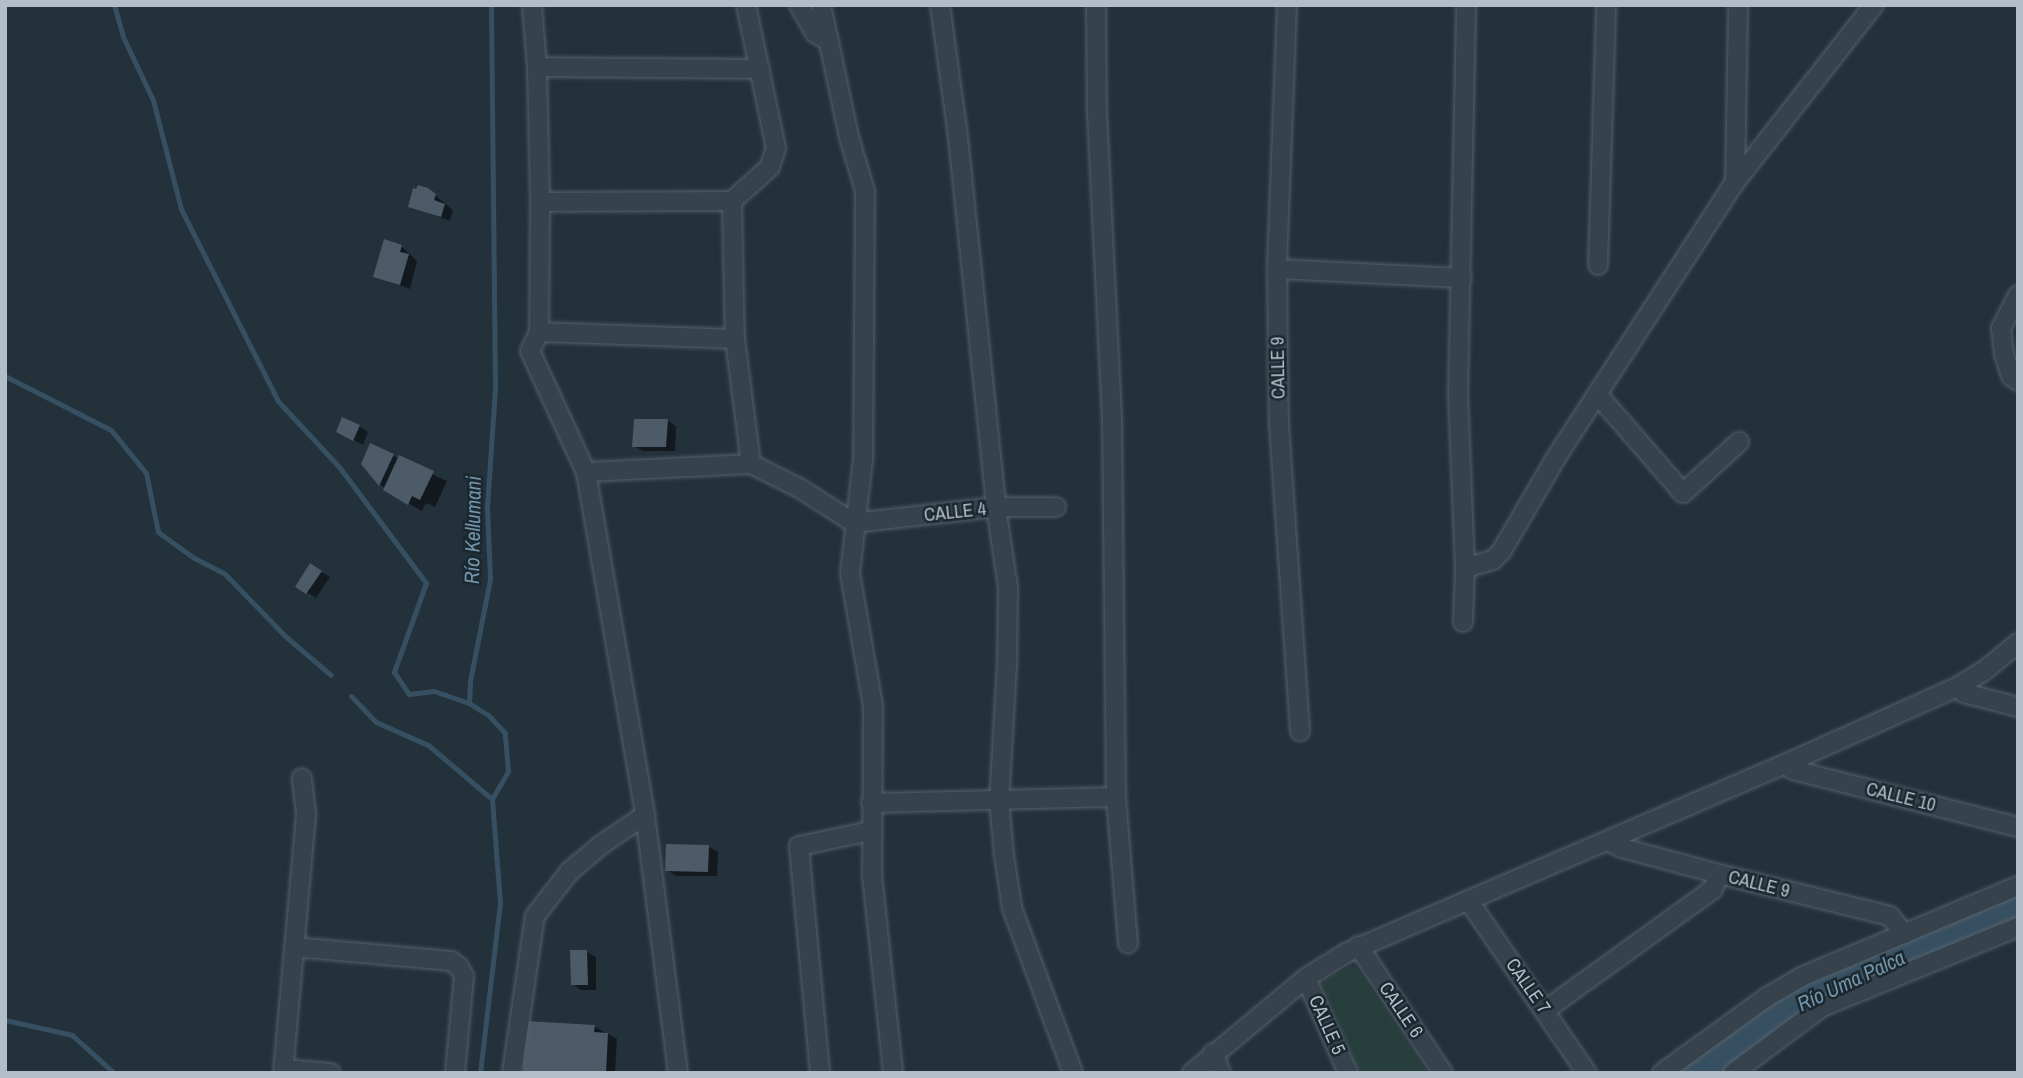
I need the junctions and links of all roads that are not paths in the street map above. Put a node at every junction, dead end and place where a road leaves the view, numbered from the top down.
1 (532, 5) edge
2 (746, 5) edge
3 (799, 5) edge
4 (821, 5) edge
5 (940, 5) edge
6 (1096, 5) edge
7 (1287, 5) edge
8 (1466, 5) edge
9 (1606, 5) edge
10 (1738, 5) edge
11 (1874, 5) edge
12 (829, 41) junction
13 (537, 67) junction
14 (760, 69) junction
15 (1735, 182) junction
16 (732, 201) junction
17 (540, 202) junction
18 (1598, 265) dead end
19 (1277, 269) junction
20 (1462, 278) junction
21 (2018, 295) edge
22 (539, 332) junction
23 (735, 339) junction
24 (2018, 381) edge
25 (1597, 394) junction
26 (1740, 442) dead end
27 (751, 464) junction
28 (586, 472) junction
29 (996, 507) junction
30 (1056, 507) dead end
31 (854, 523) junction
32 (1465, 568) junction
33 (1463, 622) dead end
34 (2018, 643) edge
35 (1957, 687) junction
36 (2018, 706) edge
37 (1300, 731) dead end
38 (1785, 764) junction
39 (302, 778) dead end
40 (1116, 797) junction
41 (999, 802) junction
42 (871, 803) junction
43 (645, 815) junction
44 (2018, 827) edge
45 (870, 831) junction
46 (1608, 841) junction
47 (1719, 874) junction
48 (2018, 886) edge
49 (1468, 900) junction
50 (2018, 927) edge
51 (1904, 934) junction
52 (1128, 944) dead end
53 (1359, 946) junction
54 (294, 947) junction
55 (1306, 978) junction
56 (1544, 1011) junction
57 (1213, 1053) junction
58 (283, 1071) edge
59 (331, 1073) edge
60 (455, 1073) edge
61 (512, 1073) edge
62 (678, 1073) edge
63 (820, 1073) edge
64 (893, 1073) edge
65 (1073, 1073) edge
66 (1192, 1073) edge
67 (1222, 1073) edge
68 (1348, 1073) edge
69 (1443, 1073) edge
70 (1587, 1073) edge
71 (1662, 1073) edge
72 (1733, 1073) edge

1 - 13 street
2 - 14 street
3 - 12 street
4 - 12 street
5 - 29 street
6 - 40 street
7 - 19 street, CALLE 9
8 - 20 street
9 - 18 street
10 - 15 street
11 - 15 street
12 - 31 street
13 - 14 street
13 - 17 street
14 - 16 street
15 - 25 street
16 - 17 street
16 - 23 street
17 - 22 street
19 - 20 street
19 - 37 street, CALLE 9
20 - 32 street
21 - 24 street
22 - 23 street
22 - 28 street
23 - 27 street
25 - 26 street
25 - 32 street
27 - 28 street
27 - 31 street
28 - 43 street
29 - 30 street, CALLE 4
29 - 31 street, CALLE 4
29 - 41 street
31 - 42 street
32 - 33 street
34 - 35 street
35 - 36 street
35 - 38 street
38 - 44 street, CALLE 10
38 - 46 street
39 - 54 street
40 - 41 street
40 - 52 street
41 - 42 street
41 - 65 street
42 - 45 street
43 - 61 street
43 - 62 street
45 - 63 street
45 - 64 street
46 - 47 street, CALLE 9
46 - 49 street
47 - 51 street, CALLE 9
47 - 56 street
48 - 51 street
49 - 53 street
49 - 56 street, CALLE 7
50 - 72 street
51 - 71 street
53 - 55 street
53 - 69 street, CALLE 6
54 - 58 street
54 - 60 street
55 - 57 street
55 - 68 street, CALLE 5
56 - 70 street, CALLE 7
57 - 66 street
57 - 67 street
58 - 59 street

